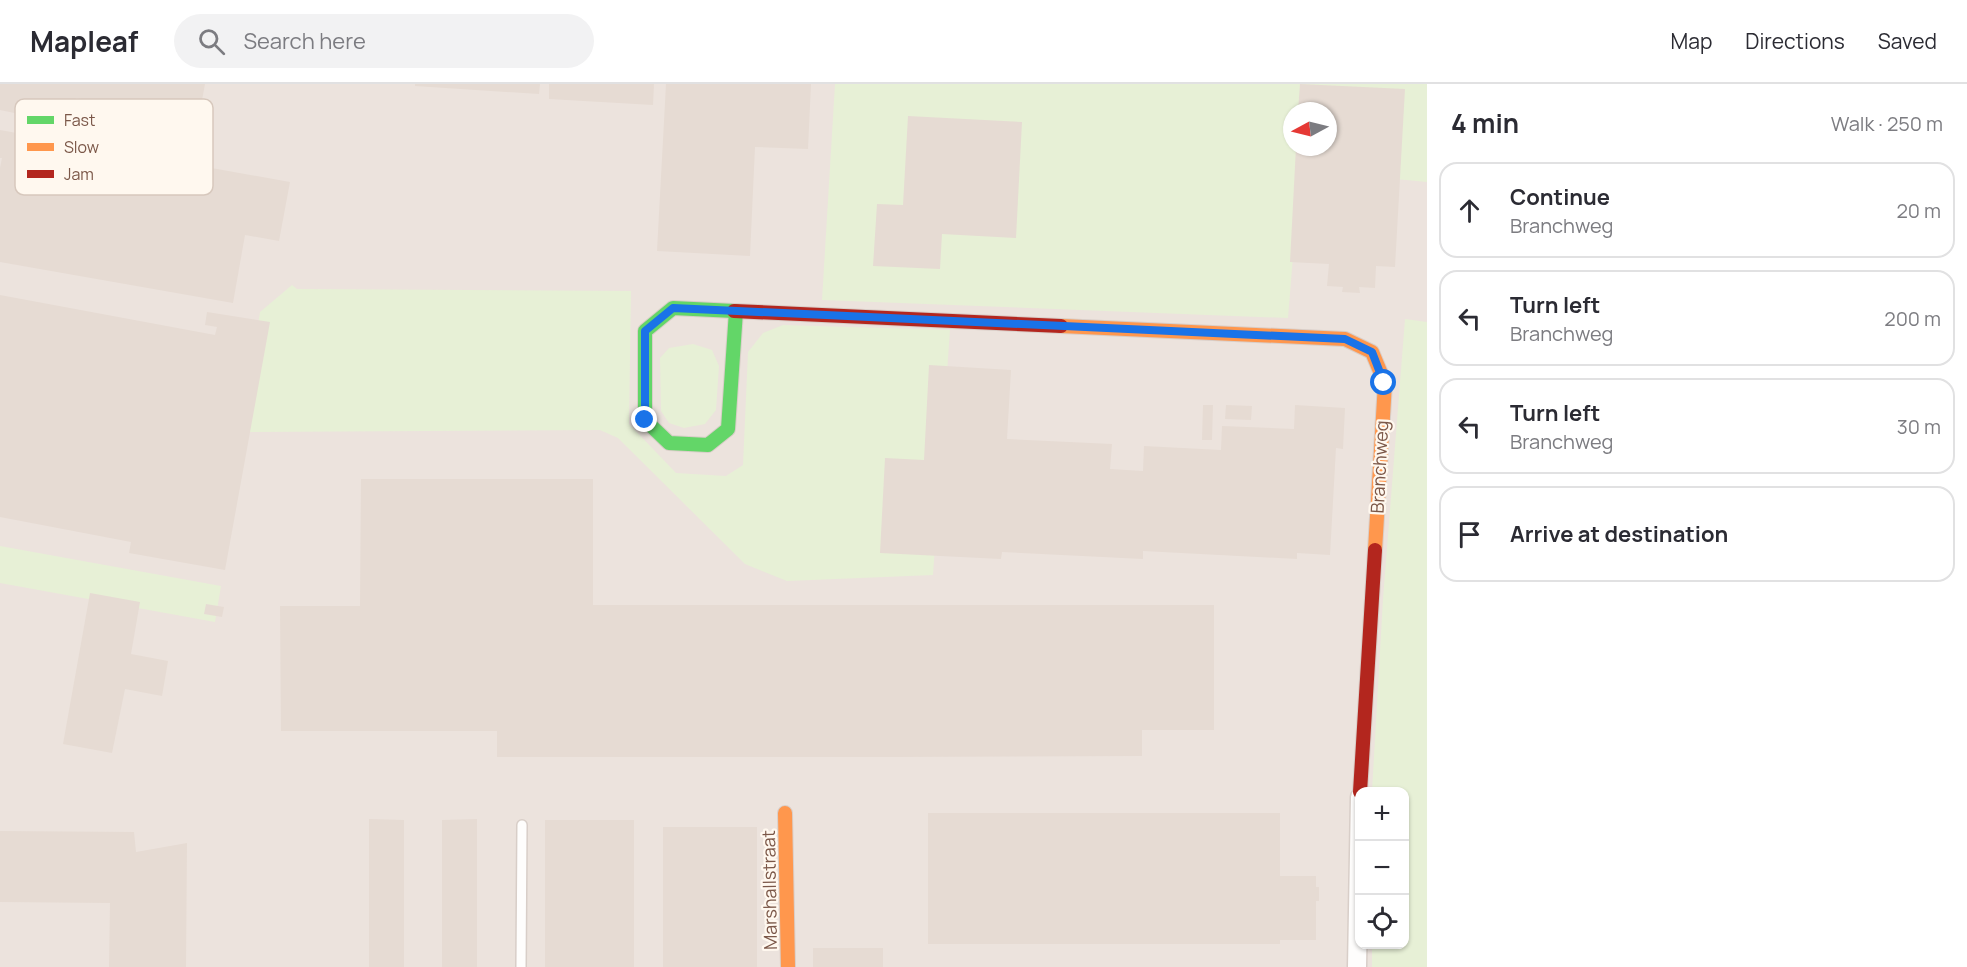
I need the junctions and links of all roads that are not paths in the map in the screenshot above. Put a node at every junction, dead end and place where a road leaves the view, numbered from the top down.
1 (736, 311) junction
2 (1360, 787) edge
3 (785, 813) dead end
4 (522, 825) dead end
5 (1359, 841) edge
6 (521, 967) edge
7 (788, 967) edge
8 (1358, 967) edge

1 - 1 street, Branchweg
1 - 2 street, Branchweg
3 - 7 street, Marshallstraat
4 - 6 lane
5 - 8 street

